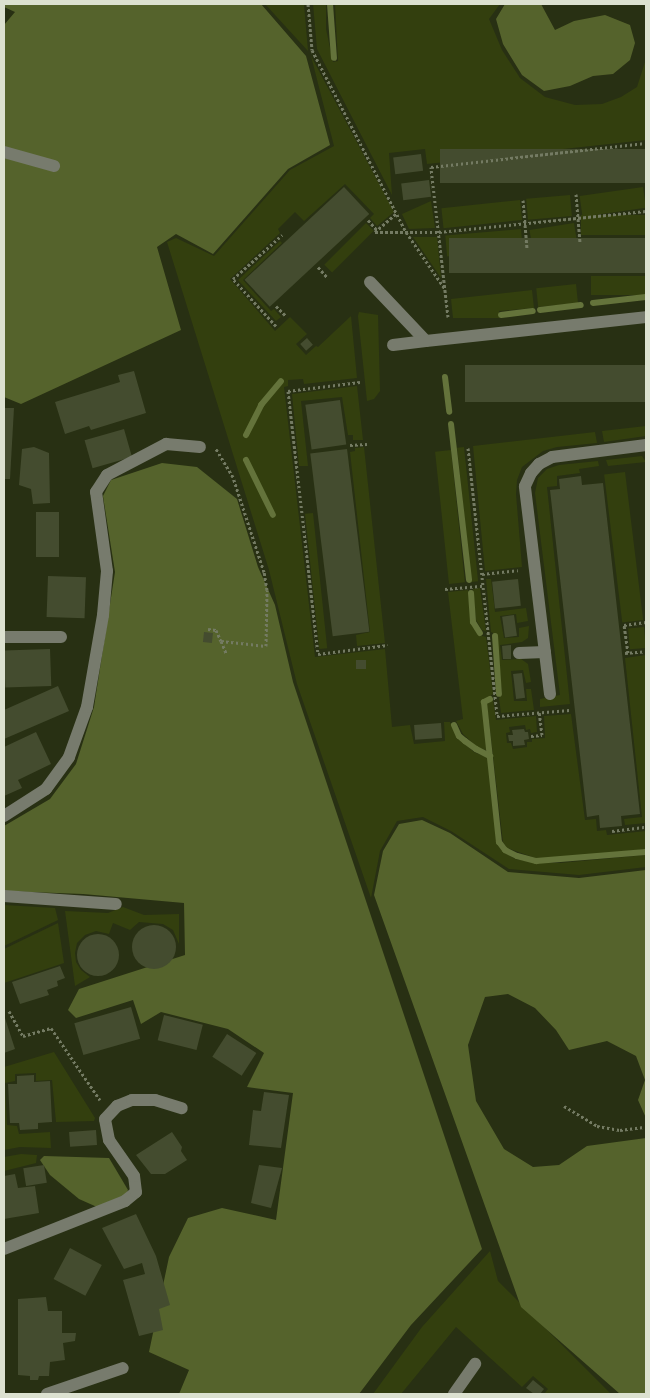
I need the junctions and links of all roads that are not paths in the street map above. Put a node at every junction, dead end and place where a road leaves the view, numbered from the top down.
1 (4, 152) edge
2 (54, 166) dead end
3 (370, 282) dead end
4 (646, 317) edge
5 (426, 341) junction
6 (393, 345) dead end
7 (646, 445) edge
8 (200, 447) road end
9 (4, 637) edge
10 (61, 637) dead end
11 (545, 652) junction
12 (519, 653) dead end
13 (550, 694) dead end
14 (4, 816) edge
15 (4, 896) edge
16 (116, 904) dead end
17 (182, 1108) dead end
18 (4, 1249) edge
19 (475, 1364) dead end
20 (123, 1368) dead end
21 (47, 1394) edge
22 (454, 1394) edge

1 - 2 street
3 - 5 street
4 - 5 street
5 - 6 street
7 - 11 street
8 - 14 street
9 - 10 street
11 - 12 street
11 - 13 street
15 - 16 street
17 - 18 street
19 - 22 street
20 - 21 street

